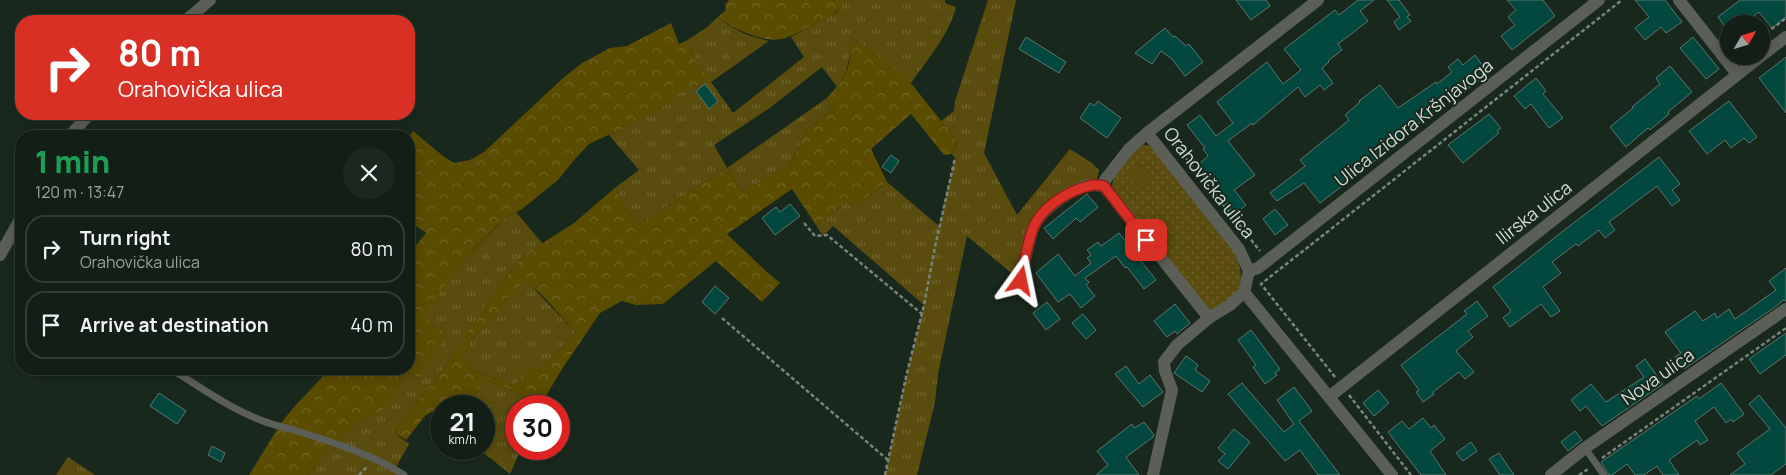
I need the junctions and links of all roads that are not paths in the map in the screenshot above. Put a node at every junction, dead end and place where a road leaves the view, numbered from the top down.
1 (210, 0) edge
2 (1318, 0) edge
3 (1599, 0) edge
4 (1679, 0) edge
5 (192, 15) edge
6 (1786, 37) edge
7 (1770, 49) edge
8 (1750, 65) edge
9 (1738, 74) junction
10 (84, 120) edge
11 (75, 130) edge
12 (1147, 133) junction
13 (1104, 186) junction
14 (15, 229) edge
15 (0, 255) edge
16 (1250, 270) junction
17 (1021, 281) dead end
18 (1244, 292) junction
19 (1786, 309) edge
20 (1209, 318) junction
21 (181, 375) edge
22 (1329, 397) junction
23 (1585, 448) junction
24 (404, 475) edge
25 (1153, 475) edge
26 (1392, 475) edge
27 (1551, 475) edge
28 (1604, 475) edge

1 - 5 street
2 - 12 street
3 - 16 street, Ulica Izidora Kršnjavoga
4 - 9 street
6 - 7 street, Ilirska ulica
8 - 9 street, Ilirska ulica
9 - 22 street, Ilirska ulica
10 - 11 street
12 - 13 street, Orahovička ulica
12 - 16 street, Orahovička ulica
13 - 17 street
13 - 20 street
14 - 15 street
16 - 18 street
18 - 20 street
18 - 22 street
19 - 23 street, Nova ulica
20 - 25 street
21 - 24 lane
22 - 26 street
23 - 27 street, Nova ulica
23 - 28 lane

